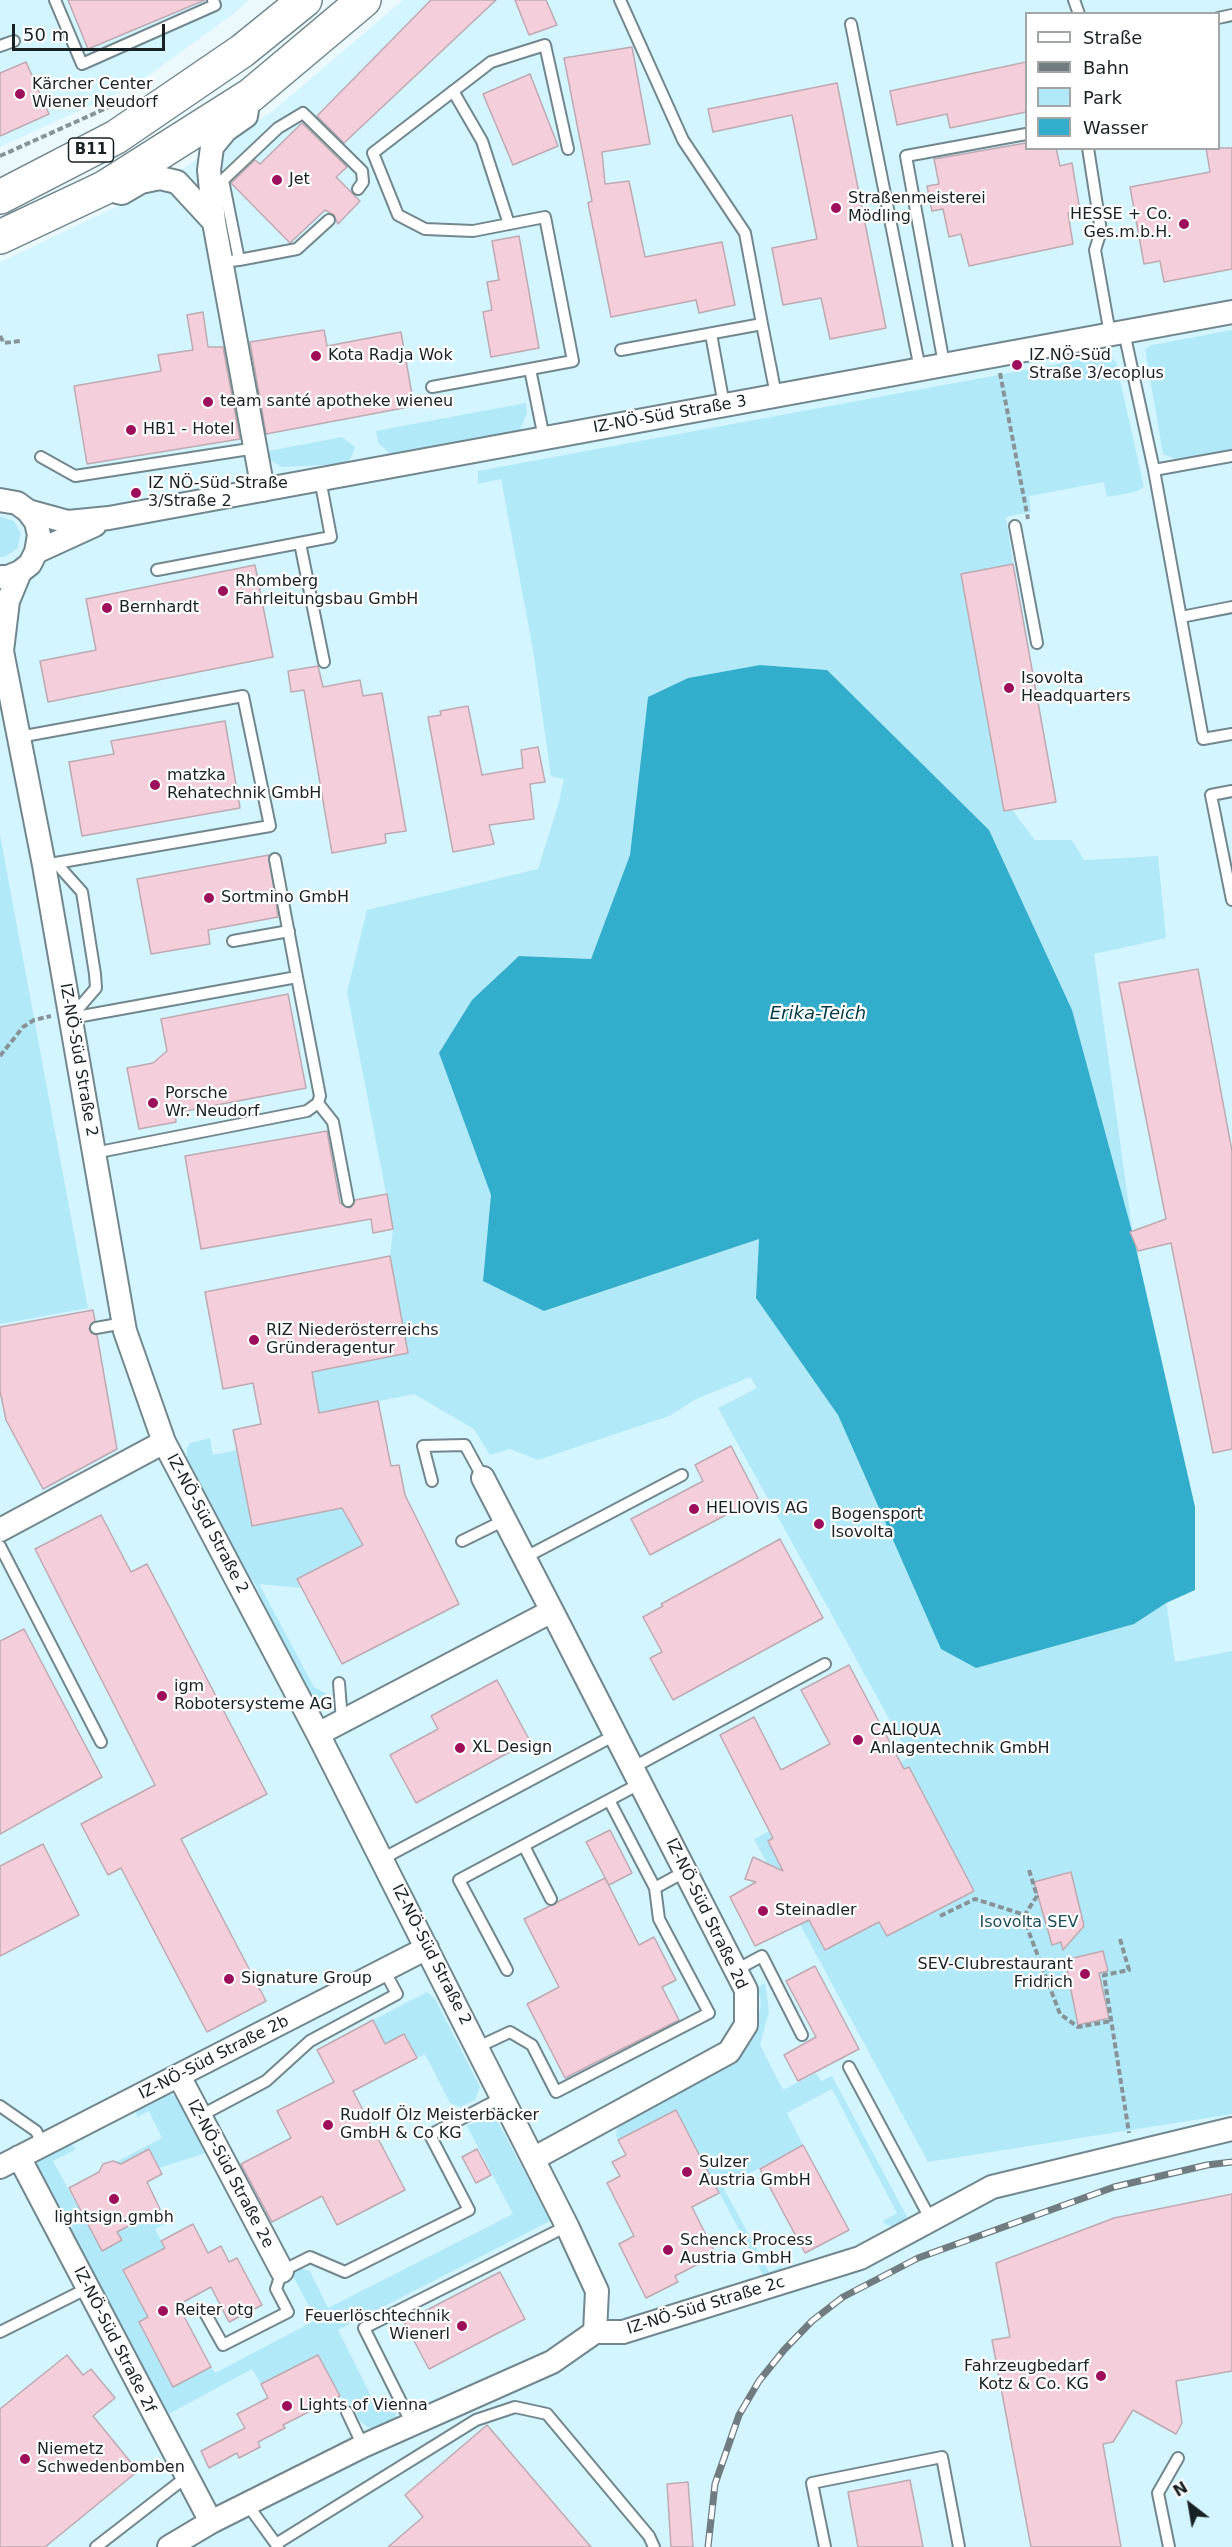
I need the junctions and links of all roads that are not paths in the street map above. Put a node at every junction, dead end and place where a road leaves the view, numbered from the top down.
1 (55, 0) edge
2 (213, 0) edge
3 (305, 0) edge
4 (364, 0) edge
5 (620, 0) edge
6 (852, 24) dead end
7 (14, 40) dead end
8 (0, 46) edge
9 (453, 91) junction
10 (251, 95) junction
11 (1025, 134) edge
12 (568, 148) dead end
13 (1088, 150) edge
14 (104, 188) junction
15 (358, 189) dead end
16 (0, 197) edge
17 (329, 220) dead end
18 (214, 222) junction
19 (509, 224) junction
20 (0, 237) edge
21 (230, 261) junction
22 (1232, 312) edge
23 (762, 324) junction
24 (1117, 333) junction
25 (711, 334) junction
26 (621, 350) dead end
27 (944, 364) junction
28 (530, 369) junction
29 (920, 369) junction
30 (432, 387) dead end
31 (776, 395) junction
32 (724, 405) junction
33 (544, 438) junction
34 (255, 448) junction
35 (1232, 456) edge
36 (41, 457) dead end
37 (1154, 470) junction
38 (320, 479) junction
39 (0, 483) edge
40 (264, 490) junction
41 (15, 505) edge
42 (109, 518) junction
43 (1015, 526) dead end
44 (300, 543) junction
45 (36, 552) junction
46 (157, 570) dead end
47 (10, 574) edge
48 (1232, 607) edge
49 (1181, 617) junction
50 (1037, 643) dead end
51 (1, 646) edge
52 (324, 662) dead end
53 (1232, 734) edge
54 (19, 737) junction
55 (1232, 791) edge
56 (275, 859) dead end
57 (50, 864) junction
58 (1232, 900) edge
59 (289, 931) junction
60 (233, 941) dead end
61 (297, 977) junction
62 (70, 1014) junction
63 (318, 1103) junction
64 (94, 1153) junction
65 (348, 1202) dead end
66 (124, 1323) junction
67 (96, 1328) dead end
68 (164, 1442) junction
69 (682, 1475) dead end
70 (483, 1478) joint
71 (432, 1481) dead end
72 (505, 1520) junction
73 (0, 1530) edge
74 (462, 1541) dead end
75 (0, 1546) edge
76 (524, 1558) junction
77 (552, 1611) junction
78 (825, 1664) dead end
79 (339, 1683) dead end
80 (342, 1721) junction
81 (318, 1734) junction
82 (615, 1735) junction
83 (101, 1742) dead end
84 (636, 1775) junction
85 (609, 1800) junction
86 (524, 1845) junction
87 (382, 1859) junction
88 (686, 1872) junction
89 (655, 1888) junction
90 (551, 1899) dead end
91 (427, 1948) junction
92 (384, 1970) junction
93 (507, 1970) dead end
94 (736, 1970) junction
95 (802, 2035) dead end
96 (478, 2047) junction
97 (849, 2067) dead end
98 (179, 2076) junction
99 (503, 2097) junction
100 (0, 2106) edge
101 (200, 2116) junction
102 (1232, 2129) edge
103 (43, 2145) junction
104 (533, 2159) junction
105 (10, 2162) edge
106 (931, 2220) junction
107 (567, 2226) junction
108 (282, 2271) junction
109 (87, 2288) junction
110 (204, 2311) dead end
111 (0, 2332) edge
112 (595, 2332) junction
113 (347, 2412) dead end
114 (412, 2424) junction
115 (363, 2446) junction
116 (1178, 2458) dead end
117 (185, 2478) junction
118 (247, 2504) junction
119 (211, 2522) junction
120 (109, 2537) junction
121 (277, 2546) edge
122 (96, 2547) edge
123 (117, 2547) edge
124 (169, 2547) edge
125 (654, 2547) edge
126 (825, 2547) edge
127 (959, 2547) edge
128 (1169, 2547) edge

1 - 2 lane
3 - 16 main road, B11
4 - 10 main road, B11
5 - 23 lane
6 - 29 lane
7 - 8 lane
9 - 12 lane
9 - 19 lane
9 - 19 lane
10 - 14 main road, B11
10 - 18 street
11 - 27 lane
13 - 24 lane
14 - 18 street
14 - 20 main road, B11
15 - 21 lane
17 - 21 lane
18 - 21 street
19 - 28 lane
21 - 34 street
22 - 24 street, IZ-NÖ-Süd Straße 3
23 - 25 lane
23 - 31 lane
24 - 27 street, IZ-NÖ-Süd Straße 3
24 - 37 lane
25 - 26 lane
25 - 32 lane
27 - 29 street, IZ-NÖ-Süd Straße 3
28 - 30 lane
28 - 33 lane
29 - 31 street, IZ-NÖ-Süd Straße 3
31 - 32 street, IZ-NÖ-Süd Straße 3
32 - 33 street, IZ-NÖ-Süd Straße 3
33 - 38 street, IZ-NÖ-Süd Straße 3
34 - 36 lane
34 - 40 street
35 - 37 lane
37 - 49 lane
38 - 40 street, IZ-NÖ-Süd Straße 3
38 - 44 lane
39 - 41 street
40 - 42 street, IZ-NÖ-Süd Straße 3
41 - 42 street, IZ-NÖ-Süd Straße 3
41 - 45 street
42 - 45 street, IZ-NÖ-Süd Straße 3
43 - 50 lane
44 - 46 lane
44 - 52 lane
45 - 47 street, IZ-NÖ-Süd Straße 2
47 - 51 street, IZ-NÖ-Süd Straße 2
48 - 49 lane
49 - 53 lane
51 - 54 street, IZ-NÖ-Süd Straße 2
54 - 57 street, IZ-NÖ-Süd Straße 2
54 - 57 lane
55 - 58 lane
56 - 59 lane
57 - 62 street, IZ-NÖ-Süd Straße 2
57 - 62 lane
59 - 60 lane
59 - 61 lane
61 - 62 lane
61 - 63 lane
62 - 64 street, IZ-NÖ-Süd Straße 2
63 - 64 lane
63 - 65 lane
64 - 66 street, IZ-NÖ-Süd Straße 2
66 - 67 lane
66 - 68 street, IZ-NÖ-Süd Straße 2
68 - 73 street
68 - 81 street, IZ-NÖ-Süd Straße 2
69 - 76 lane
70 - 71 lane
70 - 72 street, IZ-NÖ-Süd Straße 2d
72 - 74 lane
72 - 76 street, IZ-NÖ-Süd Straße 2d
75 - 83 lane
76 - 77 street, IZ-NÖ-Süd Straße 2d
77 - 80 street
77 - 82 street, IZ-NÖ-Süd Straße 2d
78 - 84 lane
79 - 80 lane
80 - 81 street
81 - 87 street, IZ-NÖ-Süd Straße 2
82 - 84 street, IZ-NÖ-Süd Straße 2d
82 - 87 lane
84 - 85 lane
84 - 88 street, IZ-NÖ-Süd Straße 2d
85 - 86 lane
85 - 89 lane
86 - 90 lane
86 - 93 lane
87 - 91 street, IZ-NÖ-Süd Straße 2
88 - 89 lane
88 - 94 street, IZ-NÖ-Süd Straße 2d
89 - 96 lane
91 - 92 street, IZ-NÖ-Süd Straße 2b
91 - 96 street, IZ-NÖ-Süd Straße 2
92 - 98 street, IZ-NÖ-Süd Straße 2b
92 - 101 lane
94 - 95 lane
94 - 104 street, IZ-NÖ-Süd Straße 2d
96 - 99 street, IZ-NÖ-Süd Straße 2
97 - 106 lane
98 - 101 street, IZ-NÖ-Süd Straße 2e
98 - 103 street, IZ-NÖ-Süd Straße 2b
99 - 104 street, IZ-NÖ-Süd Straße 2
99 - 108 lane
100 - 103 lane
101 - 108 street, IZ-NÖ-Süd Straße 2e
102 - 106 street, IZ-NÖ-Süd Straße 2c
103 - 105 street, IZ-NÖ-Süd Straße 2b
104 - 107 street, IZ-NÖ-Süd Straße 2
105 - 109 street, IZ-NÖ-Süd Straße 2f
106 - 112 street, IZ-NÖ-Süd Straße 2c
107 - 112 street, IZ-NÖ-Süd Straße 2
107 - 114 lane
108 - 110 lane
109 - 111 lane
109 - 117 street, IZ-NÖ-Süd Straße 2f
112 - 114 street
113 - 115 lane
114 - 115 street
115 - 118 street
116 - 128 lane
117 - 119 street, IZ-NÖ-Süd Straße 2f
117 - 120 lane
118 - 119 street
118 - 121 lane
119 - 124 street
120 - 122 lane
120 - 123 lane
121 - 125 lane
126 - 127 lane

